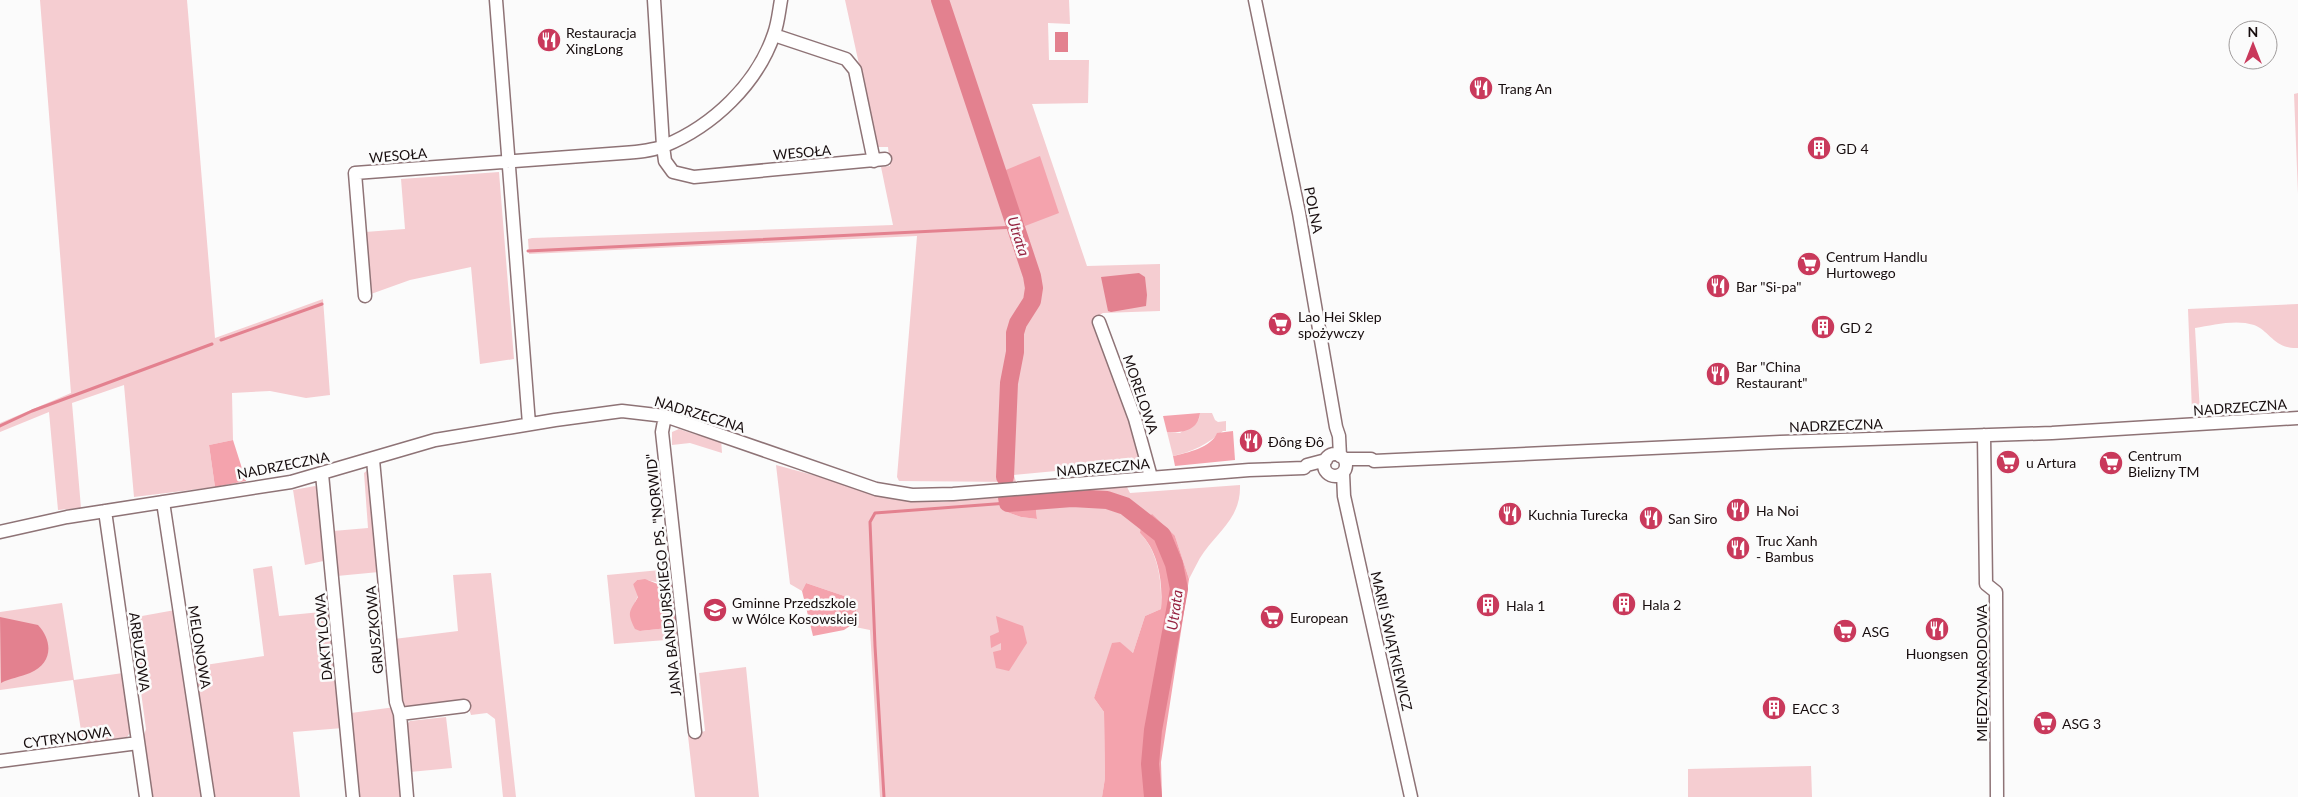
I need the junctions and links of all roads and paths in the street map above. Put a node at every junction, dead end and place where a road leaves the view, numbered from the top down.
1 (496, 0) edge
2 (654, 0) edge
3 (781, 0) edge
4 (1254, 0) edge
5 (774, 34) junction
6 (664, 146) junction
7 (508, 161) junction
8 (365, 296) dead end
9 (1100, 322) dead end
10 (665, 416) junction
11 (2298, 418) edge
12 (529, 424) junction
13 (1984, 434) junction
14 (373, 460) junction
15 (1336, 465) junction
16 (322, 474) junction
17 (1151, 477) junction
18 (163, 502) junction
19 (105, 511) junction
20 (0, 532) edge
21 (464, 706) dead end
22 (400, 714) junction
23 (695, 732) dead end
24 (138, 743) junction
25 (0, 761) edge
26 (146, 797) edge
27 (208, 797) edge
28 (353, 797) edge
29 (407, 797) edge
30 (1411, 797) edge
31 (1997, 797) edge

1 - 7 street
2 - 6 street, WESOŁA
3 - 5 street, WESOŁA
4 - 15 street, POLNA
5 - 6 street, WESOŁA
5 - 6 street, WESOŁA
6 - 7 street, WESOŁA
7 - 8 street, WESOŁA
7 - 12 street
9 - 17 street, MORELOWA
10 - 12 street, NADRZECZNA
10 - 17 street, NADRZECZNA
10 - 23 street, JANA BANDURSKIEGO PS. "NORWID"
11 - 13 street, NADRZECZNA
12 - 14 street, NADRZECZNA
13 - 15 street, NADRZECZNA
13 - 31 street, MIĘDZYNARODOWA
14 - 16 street, NADRZECZNA
14 - 22 street, GRUSZKOWA
15 - 17 street, NADRZECZNA
15 - 30 street, MARII ŚWIĄTKIEWICZ
16 - 18 street, NADRZECZNA
16 - 28 street, DAKTYLOWA
18 - 19 street, NADRZECZNA
18 - 27 street, MELONOWA
19 - 20 street, NADRZECZNA
19 - 24 street, ARBUZOWA
21 - 22 street
22 - 29 street, GRUSZKOWA
24 - 25 street, CYTRYNOWA
24 - 26 street, ARBUZOWA

